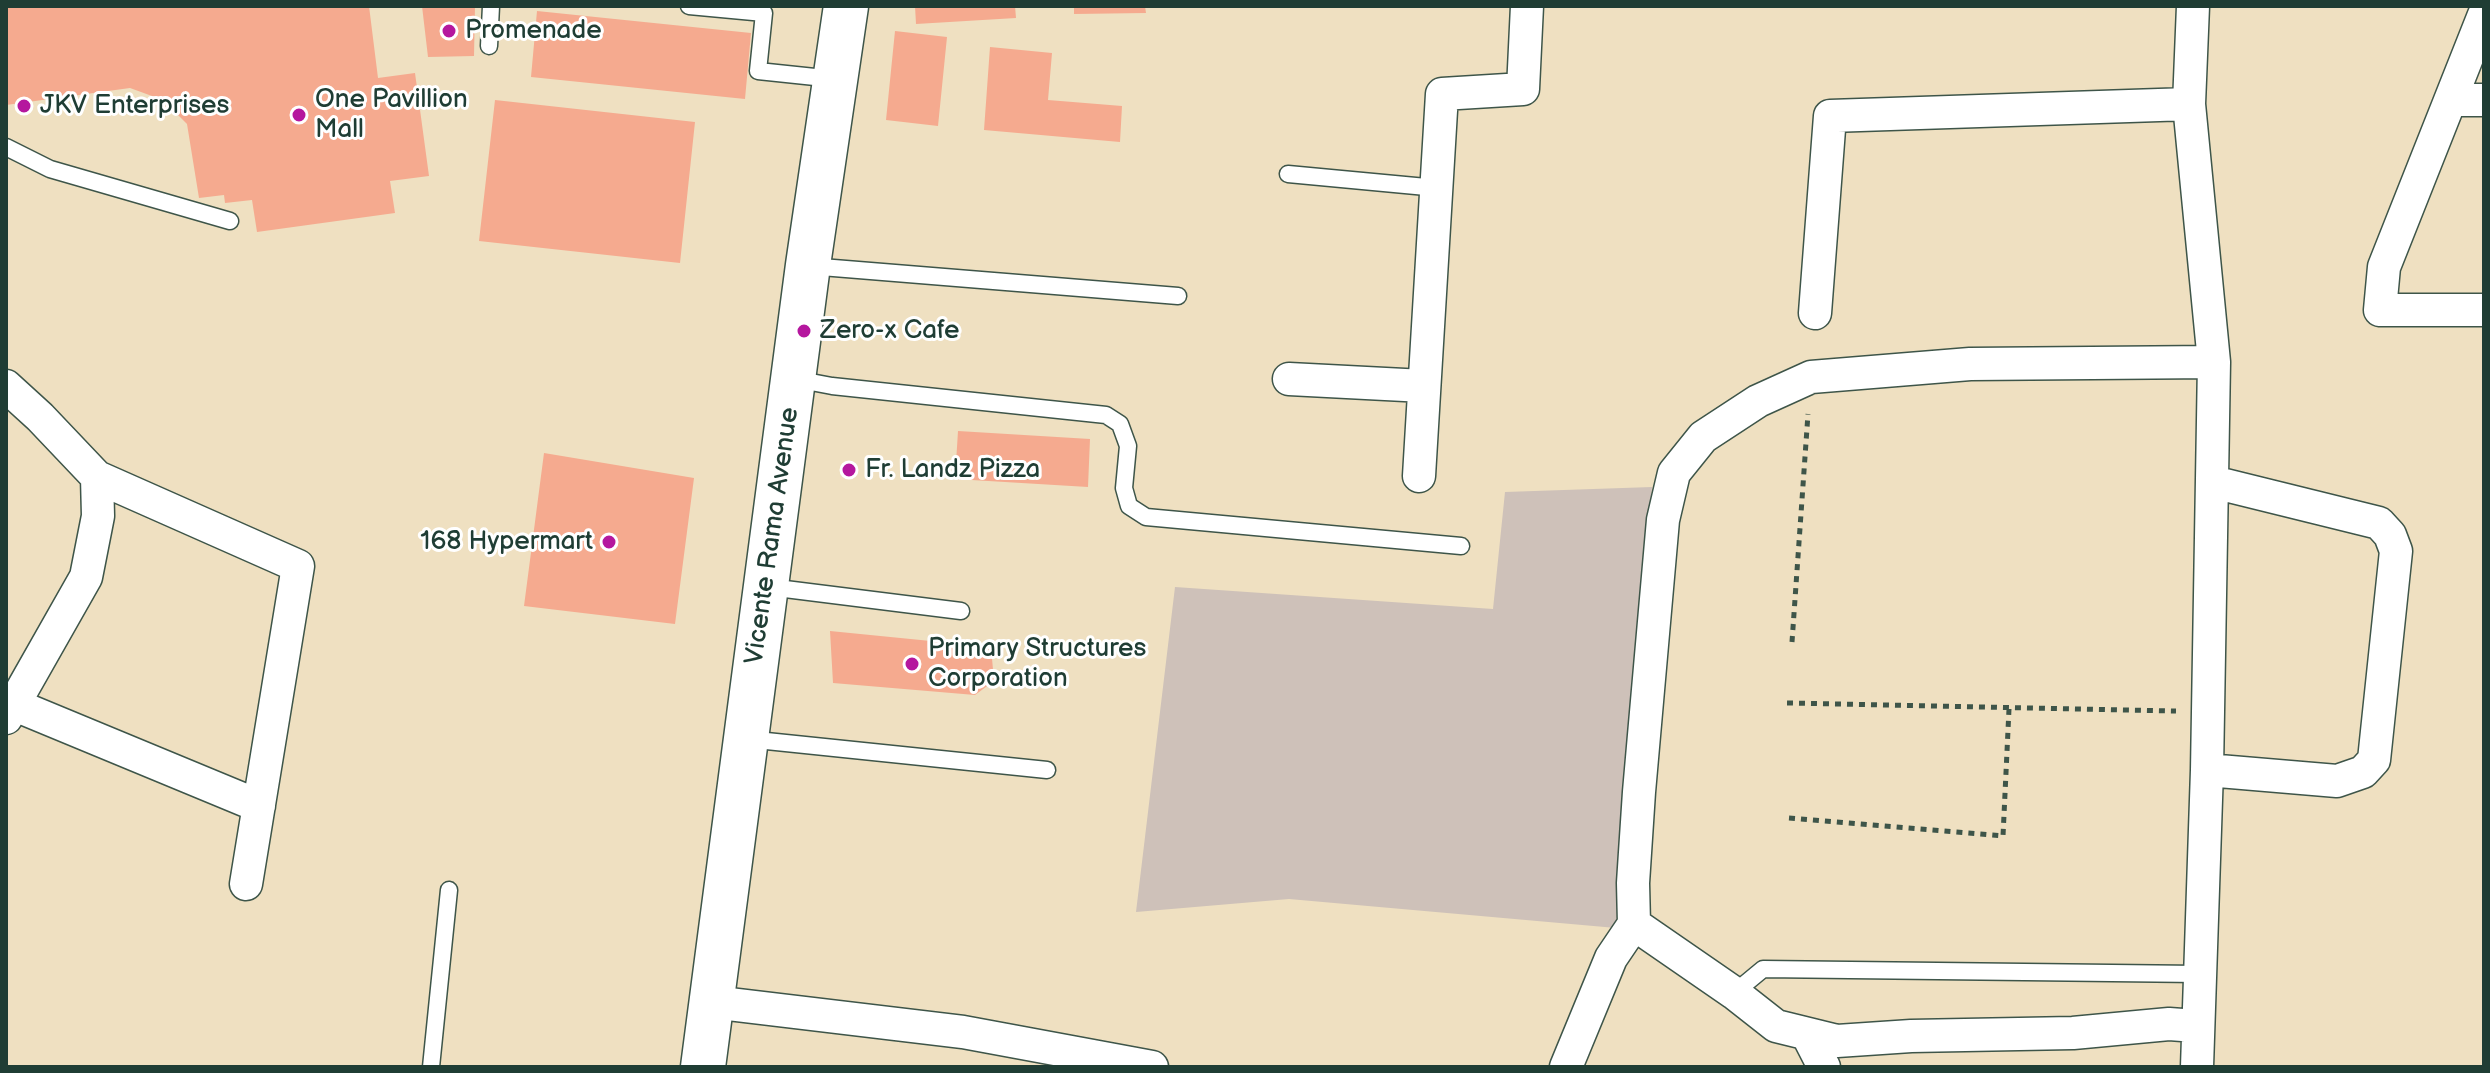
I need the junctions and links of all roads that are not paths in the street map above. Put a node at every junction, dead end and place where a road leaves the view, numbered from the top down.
1 (491, 6) edge
2 (689, 6) edge
3 (846, 6) edge
4 (1527, 6) edge
5 (2193, 6) edge
6 (2484, 15) edge
7 (489, 46) dead end
8 (835, 79) junction
9 (2451, 100) junction
10 (2484, 100) edge
11 (2189, 104) junction
12 (6, 147) edge
13 (1288, 174) dead end
14 (1437, 188) junction
15 (230, 221) dead end
16 (808, 265) junction
17 (1178, 296) dead end
18 (2484, 310) edge
19 (1815, 313) dead end
20 (2214, 362) junction
21 (795, 379) junction
22 (1289, 379) dead end
23 (6, 386) edge
24 (1424, 386) junction
25 (1419, 476) dead end
26 (97, 477) junction
27 (2213, 482) junction
28 (1461, 546) dead end
29 (767, 587) junction
30 (961, 611) dead end
31 (10, 711) edge
32 (746, 739) junction
33 (1047, 770) dead end
34 (2207, 770) junction
35 (259, 806) junction
36 (246, 884) dead end
37 (449, 890) dead end
38 (1634, 924) junction
39 (2199, 974) junction
40 (1734, 993) junction
41 (712, 1002) junction
42 (2196, 1026) junction
43 (1807, 1034) junction
44 (431, 1067) edge
45 (703, 1067) edge
46 (1152, 1067) edge
47 (1566, 1067) edge
48 (1824, 1067) edge
49 (2197, 1067) edge

1 - 7 lane
2 - 8 lane
3 - 8 main road, Vicente Rama Avenue
4 - 14 street
5 - 11 street
6 - 9 street
8 - 16 main road, Vicente Rama Avenue
9 - 10 street
9 - 18 street
11 - 19 street
11 - 20 street
12 - 15 lane
13 - 14 lane
14 - 24 street
16 - 17 lane
16 - 21 main road, Vicente Rama Avenue
20 - 27 street
20 - 38 street
21 - 28 lane
21 - 29 main road, Vicente Rama Avenue
22 - 24 street
23 - 26 street
24 - 25 street
26 - 31 street
26 - 35 street
27 - 34 street
27 - 34 street
29 - 30 lane
29 - 32 main road, Vicente Rama Avenue
31 - 35 street
32 - 33 lane
32 - 41 main road, Vicente Rama Avenue
34 - 39 street
35 - 36 street
37 - 44 lane
38 - 40 street
38 - 47 street
39 - 40 lane
39 - 42 street
40 - 43 street
41 - 45 main road, Vicente Rama Avenue
41 - 46 street
42 - 43 street
42 - 49 street
43 - 48 street

